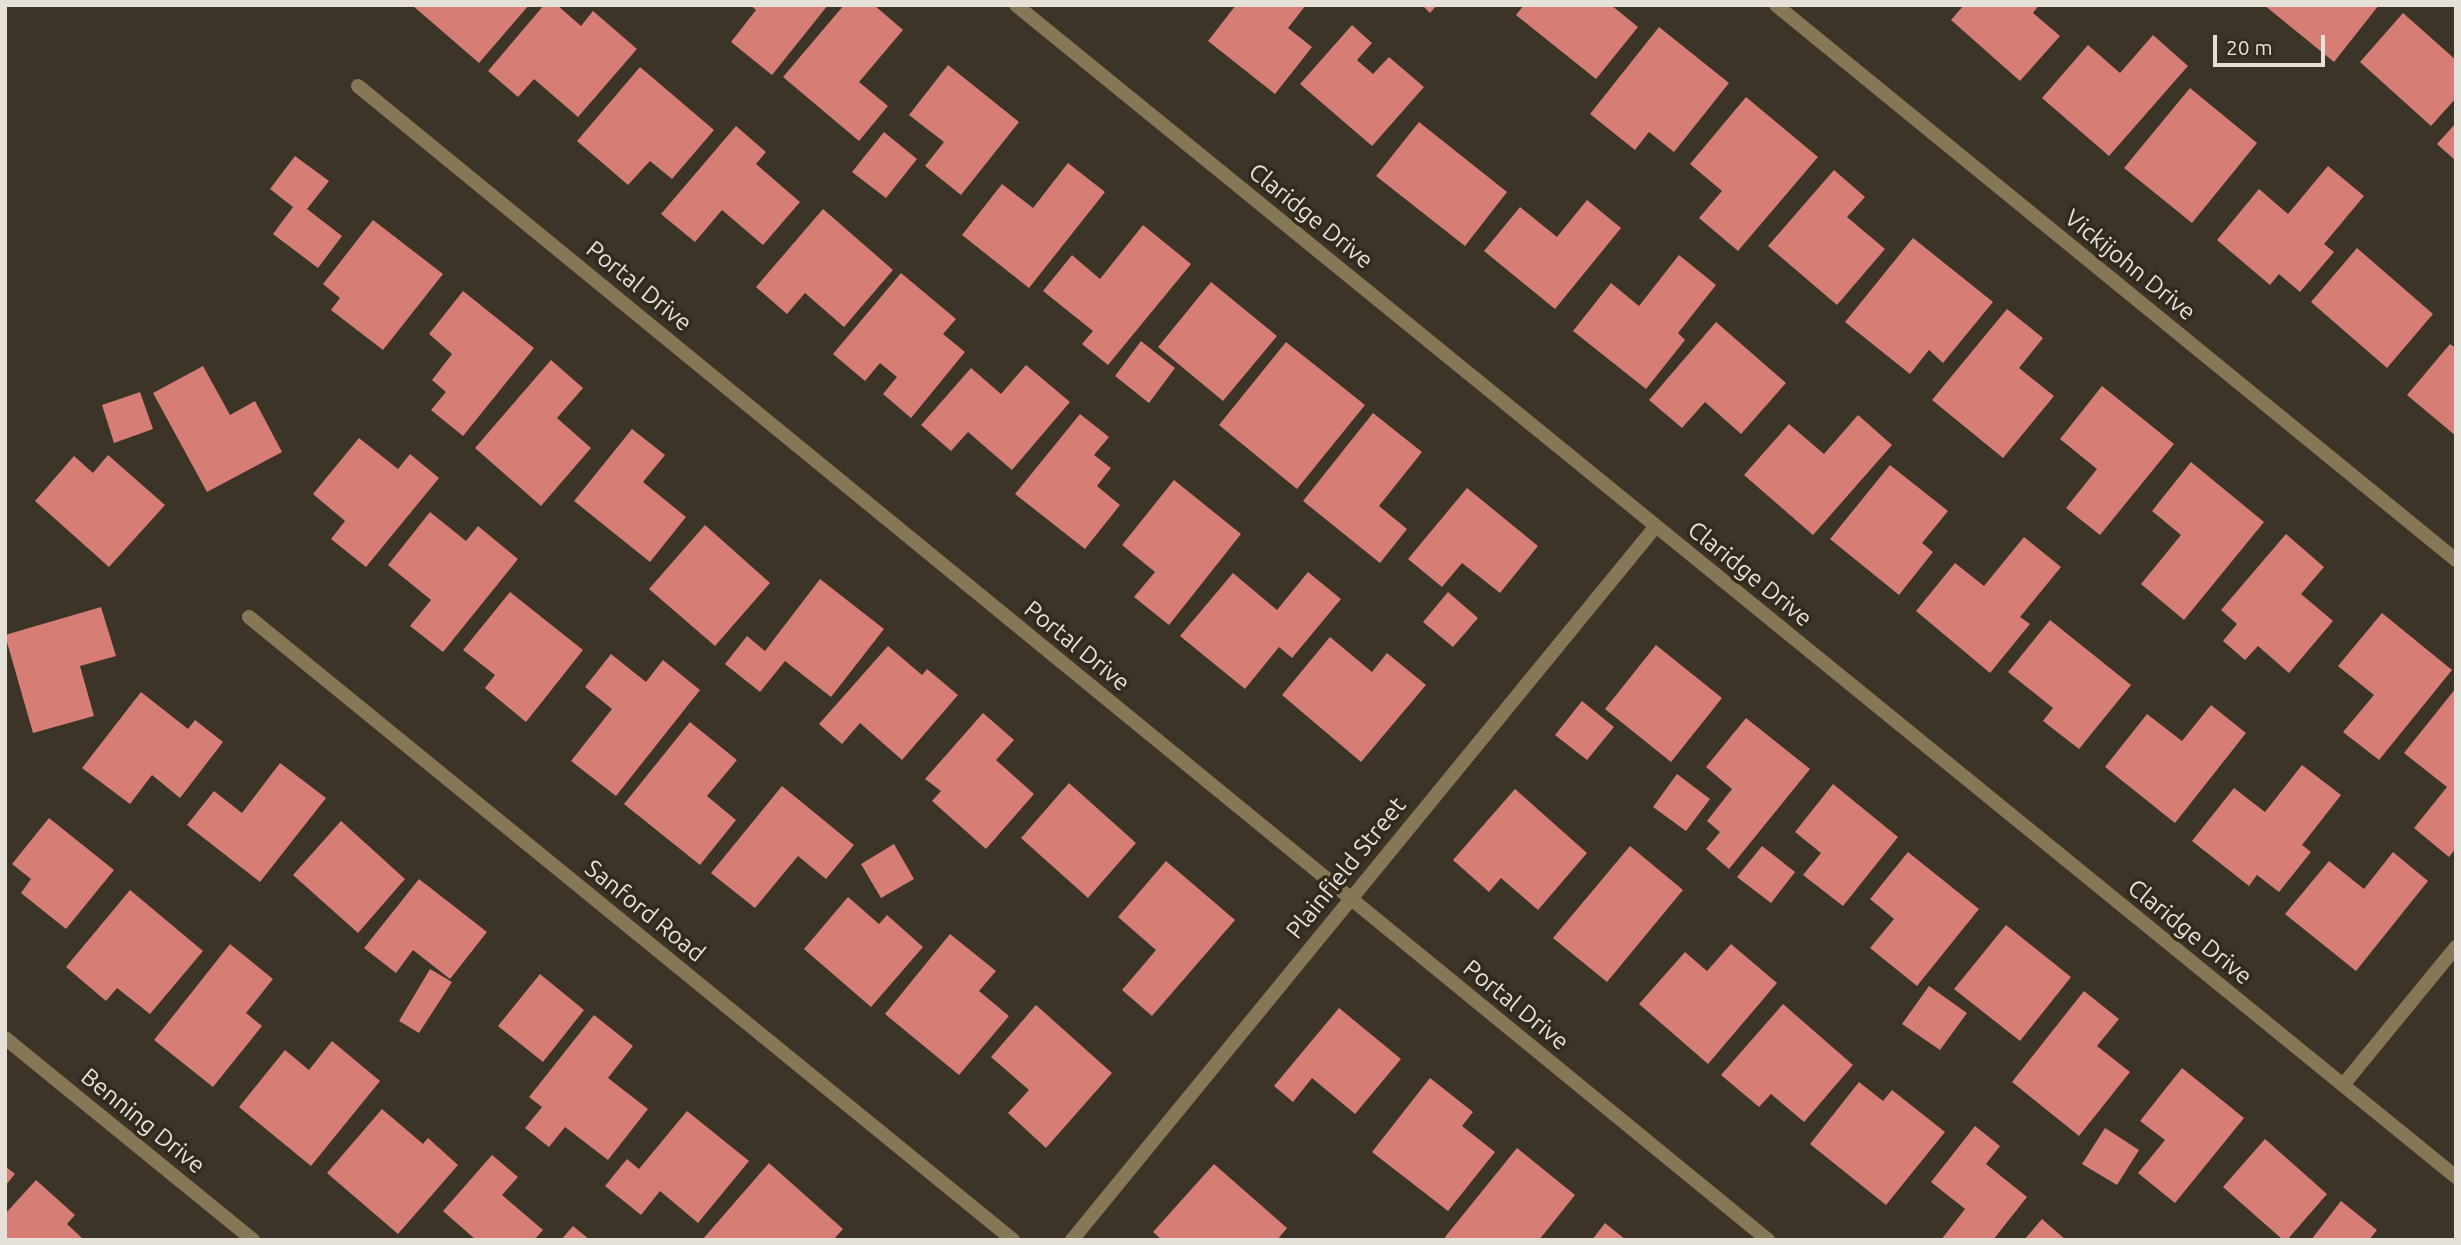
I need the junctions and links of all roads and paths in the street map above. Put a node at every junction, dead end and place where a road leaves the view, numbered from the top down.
1 (1016, 5) edge
2 (1776, 5) edge
3 (358, 86) dead end
4 (1656, 526) junction
5 (2456, 560) edge
6 (249, 617) dead end
7 (1351, 899) junction
8 (2456, 947) edge
9 (5, 1038) edge
10 (2343, 1085) junction
11 (2456, 1177) edge
12 (253, 1240) edge
13 (1013, 1240) edge
14 (1072, 1240) edge
15 (1768, 1240) edge

1 - 4 street, Claridge Drive
2 - 5 street, Vickijohn Drive
3 - 7 street, Portal Drive
4 - 7 street, Plainfield Street
4 - 10 street, Claridge Drive
6 - 13 street, Sanford Road
7 - 14 street, Plainfield Street
7 - 15 street, Portal Drive
8 - 10 street
9 - 12 street, Benning Drive
10 - 11 street, Claridge Drive

